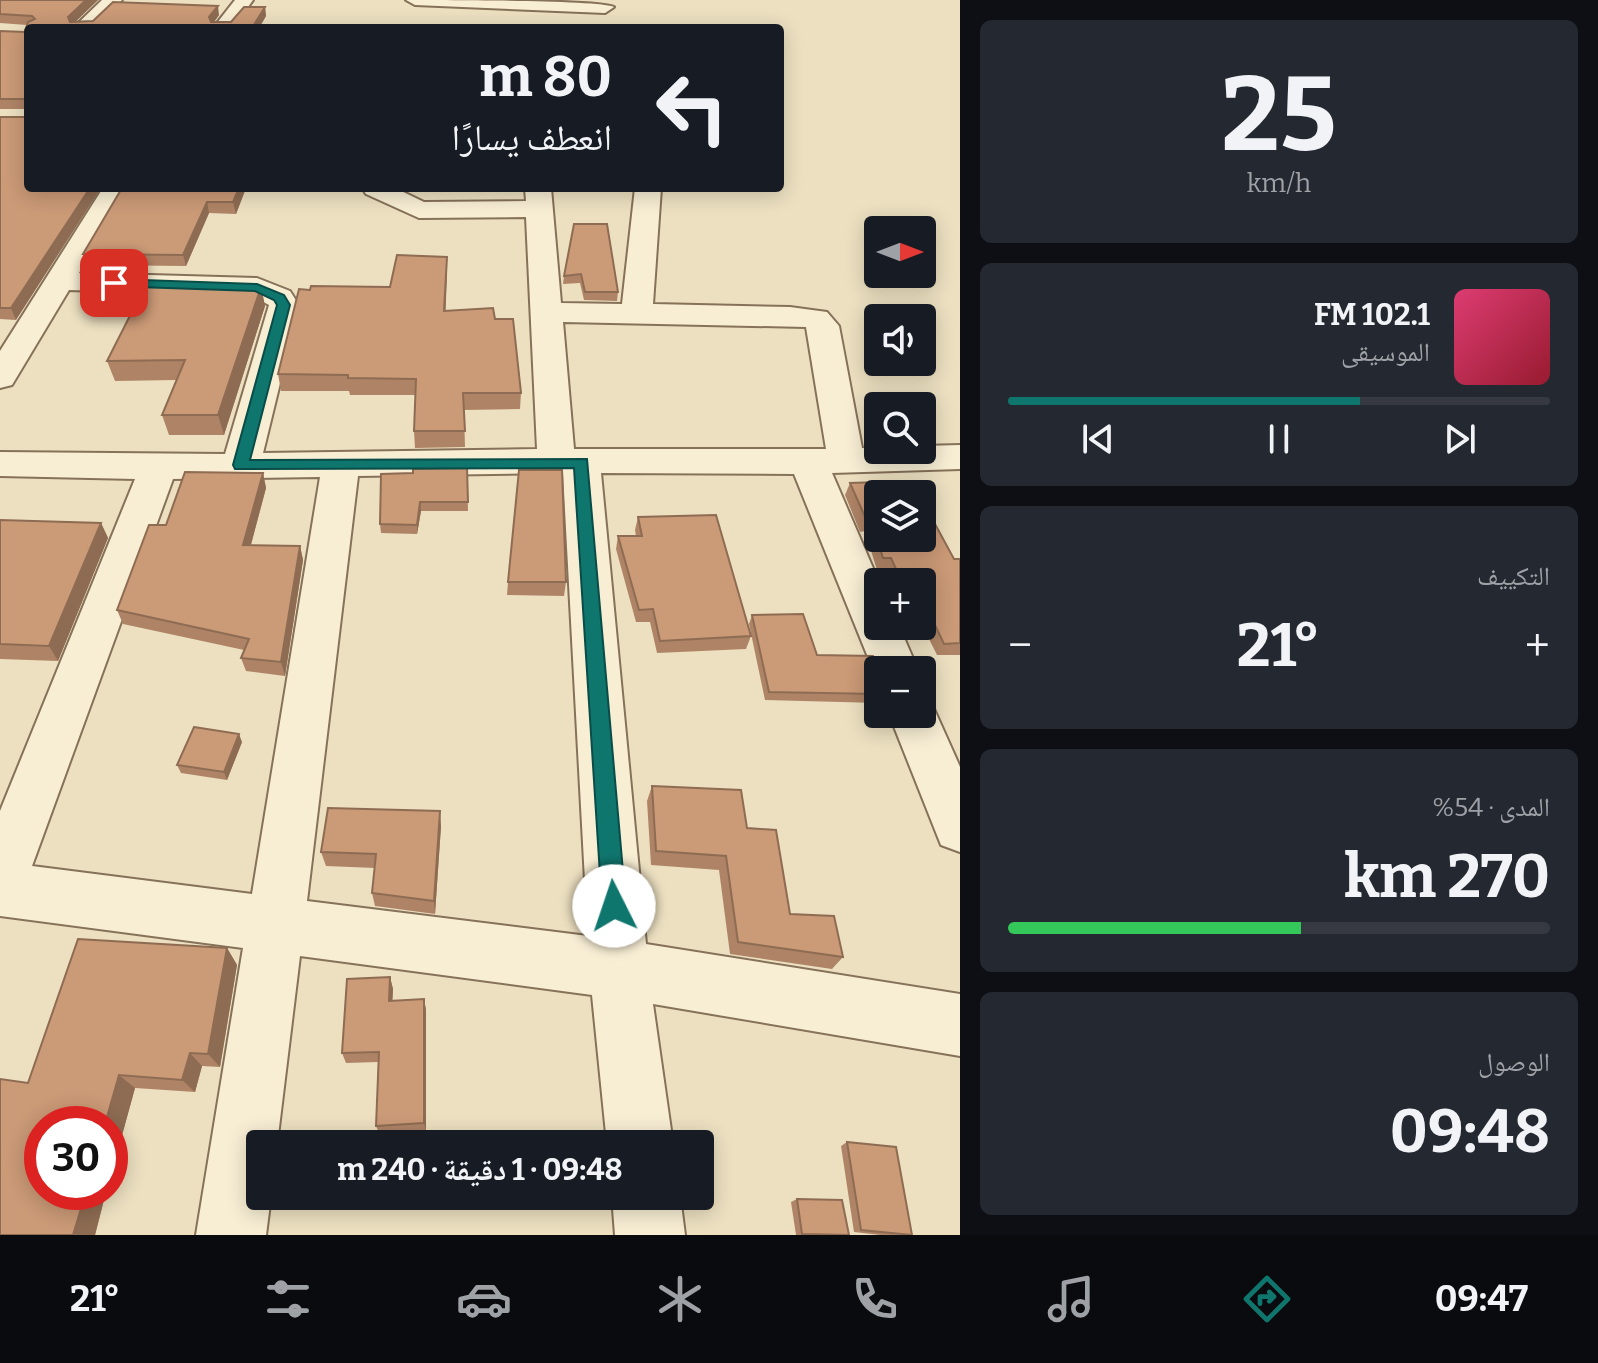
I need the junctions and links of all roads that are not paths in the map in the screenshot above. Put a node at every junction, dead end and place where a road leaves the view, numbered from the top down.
1 (113, 0) edge
2 (244, 0) edge
3 (415, 0) edge
4 (605, 7) dead end
5 (87, 24) edge
6 (226, 24) edge
7 (113, 192) edge
8 (383, 192) edge
9 (648, 192) edge
10 (539, 199) edge
11 (57, 281) junction
12 (544, 312) junction
13 (637, 312) junction
14 (0, 378) edge
15 (960, 457) edge
16 (827, 461) junction
17 (569, 462) junction
18 (0, 464) edge
19 (341, 464) junction
20 (241, 465) junction
21 (159, 467) junction
22 (890, 656) edge
23 (919, 728) edge
24 (960, 828) edge
25 (0, 879) edge
26 (0, 889) edge
27 (275, 926) junction
28 (619, 969) junction
29 (960, 1025) edge
30 (638, 1130) edge
31 (647, 1210) edge
32 (231, 1235) edge
33 (650, 1235) edge

1 - 5 street
2 - 6 street
3 - 4 street
7 - 11 street
8 - 10 street
9 - 13 street
10 - 12 street
11 - 14 street
11 - 20 street
12 - 13 street
12 - 17 street
13 - 16 street
15 - 16 street
16 - 17 street
16 - 22 street
17 - 19 street
17 - 28 street
18 - 21 street
19 - 20 street
19 - 27 street
20 - 21 street
21 - 25 street
23 - 24 street
26 - 27 street
27 - 28 street
27 - 32 street
28 - 29 street
28 - 30 street
31 - 33 street

